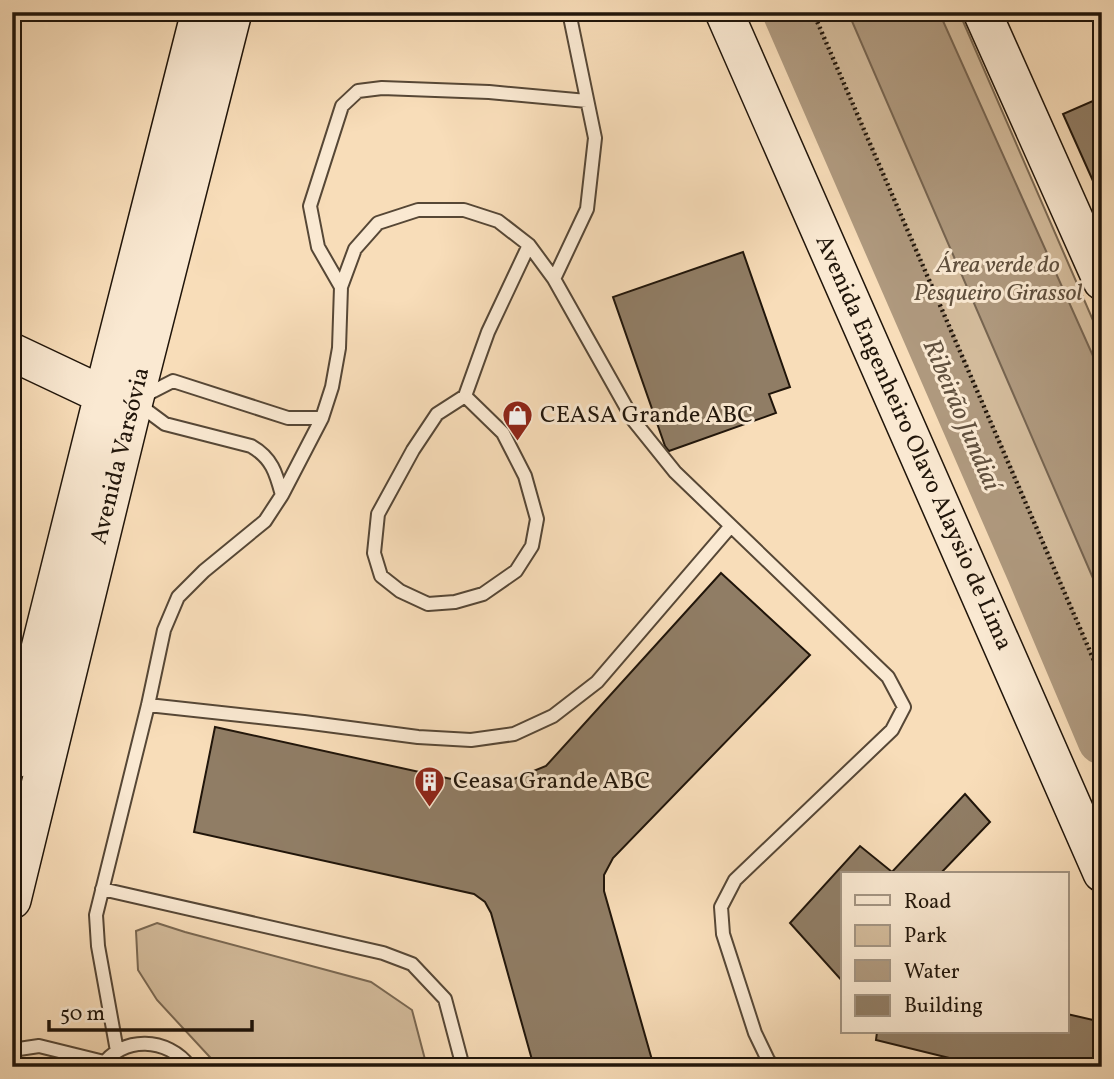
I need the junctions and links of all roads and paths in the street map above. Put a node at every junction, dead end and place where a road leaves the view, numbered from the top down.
1 (200, 12) edge
2 (233, 12) edge
3 (569, 12) edge
4 (724, 12) edge
5 (813, 12) edge
6 (982, 12) edge
7 (587, 101) junction
8 (529, 245) junction
9 (554, 279) junction
10 (1102, 281) edge
11 (341, 287) junction
12 (12, 352) edge
13 (466, 396) junction
14 (119, 398) junction
15 (322, 418) junction
16 (282, 495) junction
17 (730, 527) junction
18 (1102, 679) edge
19 (148, 705) junction
20 (12, 761) edge
21 (1102, 873) edge
22 (102, 889) junction
23 (12, 900) edge
24 (12, 1050) edge
25 (117, 1051) junction
26 (102, 1065) edge
27 (190, 1067) edge
28 (463, 1067) edge
29 (773, 1067) edge

1 - 14 main road, Avenida Varsóvia
2 - 14 main road, Avenida Varsóvia
3 - 7 lane
4 - 21 main road, Avenida Engenheiro Olavo Alaysio de Lima
5 - 18 path
6 - 10 main road
7 - 9 lane
7 - 11 lane
8 - 9 lane
8 - 11 lane
8 - 13 lane
9 - 17 lane
11 - 15 lane
12 - 14 main road
13 - 13 lane
14 - 15 lane
14 - 16 lane
14 - 20 main road, Avenida Varsóvia
14 - 23 main road, Avenida Varsóvia
15 - 16 lane
16 - 19 lane
17 - 19 lane
17 - 29 lane
19 - 22 lane
22 - 25 lane
22 - 28 lane
24 - 26 lane
25 - 26 lane
25 - 27 lane

